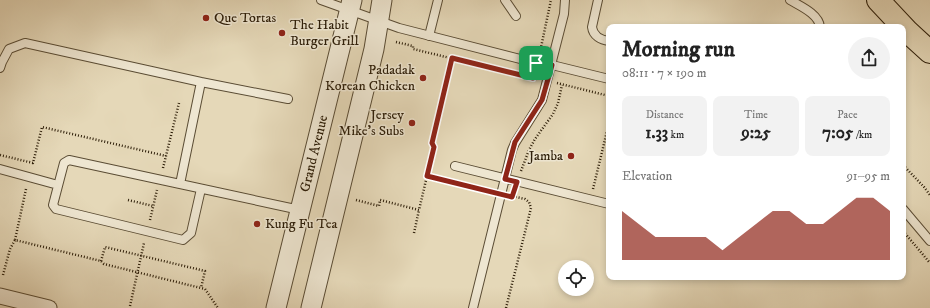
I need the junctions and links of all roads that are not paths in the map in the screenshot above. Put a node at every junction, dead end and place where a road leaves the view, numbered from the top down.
1 (322, 0) edge
2 (382, 0) edge
3 (438, 0) edge
4 (505, 0) edge
5 (565, 0) edge
6 (598, 0) edge
7 (790, 0) edge
8 (878, 0) edge
9 (351, 6) edge
10 (516, 16) dead end
11 (379, 21) junction
12 (819, 24) edge
13 (900, 24) edge
14 (906, 30) edge
15 (429, 36) junction
16 (606, 41) edge
17 (930, 52) edge
18 (552, 65) junction
19 (0, 68) edge
20 (606, 78) edge
21 (201, 82) junction
22 (288, 99) dead end
23 (455, 166) dead end
24 (0, 169) edge
25 (505, 179) junction
26 (58, 184) junction
27 (180, 184) junction
28 (201, 189) junction
29 (606, 203) edge
30 (301, 210) junction
31 (906, 213) edge
32 (930, 241) edge
33 (0, 296) edge
34 (28, 306) edge
35 (49, 308) edge
36 (276, 308) edge
37 (311, 308) edge
38 (473, 308) edge

1 - 9 lane
2 - 11 street
3 - 15 lane
4 - 10 lane
5 - 18 lane
6 - 16 lane
7 - 12 lane
8 - 13 highway
9 - 11 lane
9 - 30 street, Grand Avenue
11 - 15 lane
11 - 37 street
14 - 17 highway
15 - 18 lane
18 - 20 lane
18 - 25 lane
19 - 21 lane
21 - 22 lane
21 - 27 lane
23 - 25 lane
24 - 26 lane
25 - 29 lane
25 - 38 lane
26 - 27 lane
26 - 28 lane
27 - 28 lane
28 - 30 lane
30 - 36 street, Grand Avenue
31 - 32 lane
33 - 34 street
34 - 35 street

